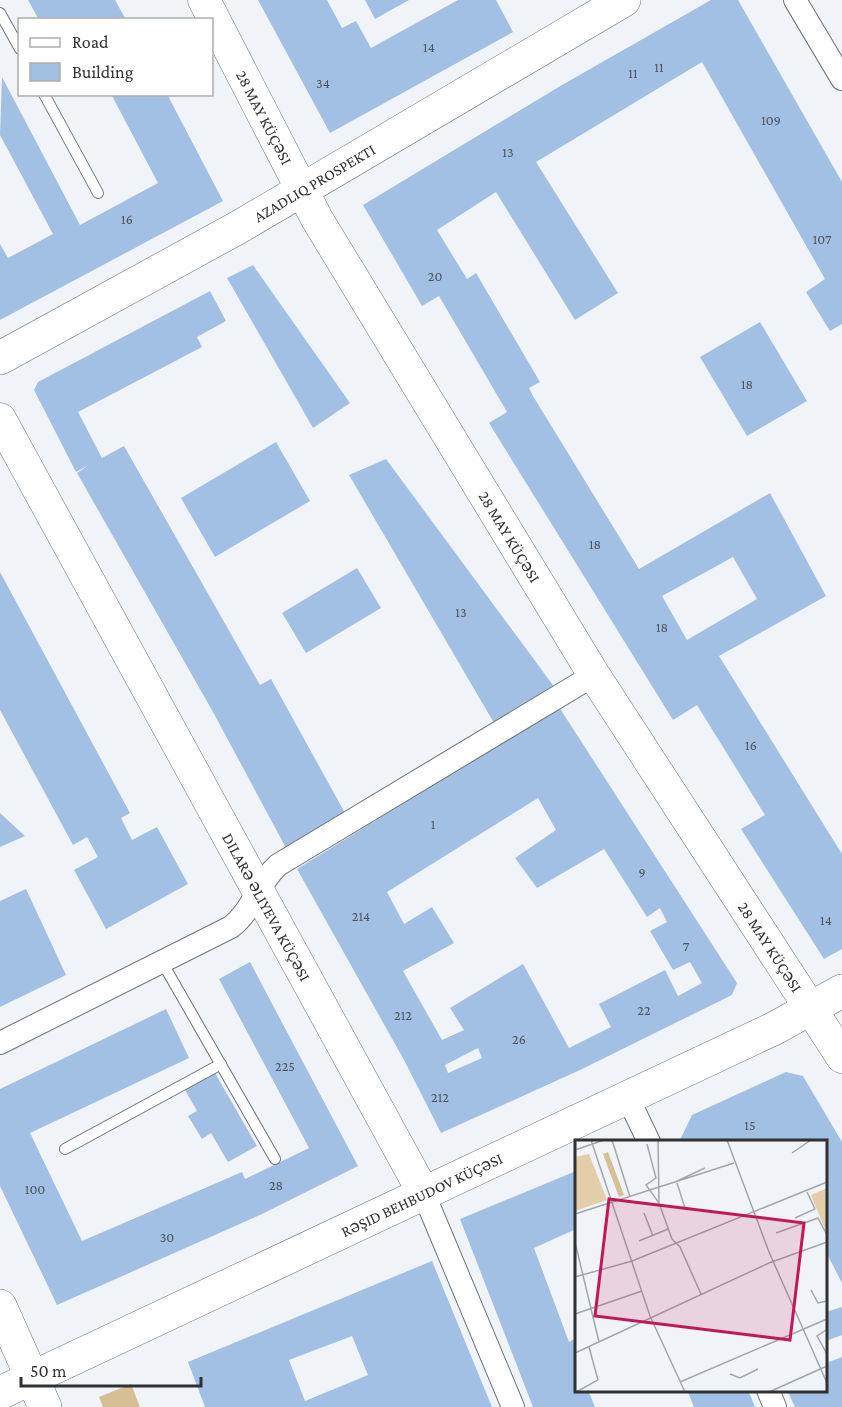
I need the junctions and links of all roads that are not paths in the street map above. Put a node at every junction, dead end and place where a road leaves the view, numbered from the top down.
1 (204, 0) edge
2 (624, 0) edge
3 (795, 0) edge
4 (0, 13) edge
5 (18, 45) edge
6 (842, 79) edge
7 (45, 96) edge
8 (301, 188) junction
9 (98, 193) dead end
10 (0, 358) edge
11 (0, 419) edge
12 (594, 675) junction
13 (257, 891) junction
14 (162, 962) junction
15 (842, 991) edge
16 (812, 1009) junction
17 (0, 1043) edge
18 (842, 1057) edge
19 (221, 1064) junction
20 (628, 1098) junction
21 (649, 1140) edge
22 (65, 1149) dead end
23 (275, 1159) dead end
24 (423, 1192) junction
25 (0, 1306) edge
26 (39, 1392) edge
27 (769, 1392) edge
28 (0, 1393) edge
29 (513, 1407) edge
30 (776, 1407) edge

1 - 8 main road, 28 MAY KÜÇƏSI
2 - 8 main road
3 - 6 street
4 - 5 lane
7 - 9 lane
8 - 10 main road
8 - 12 main road, 28 MAY KÜÇƏSI
11 - 13 main road, DILARƏ ƏLIYEVA KÜÇƏSI
12 - 13 street
12 - 16 main road, 28 MAY KÜÇƏSI
13 - 14 street
13 - 24 main road, DILARƏ ƏLIYEVA KÜÇƏSI
14 - 17 street
14 - 19 lane
15 - 16 main road, RƏŞID BEHBUDOV KÜÇƏSI
16 - 18 main road, 28 MAY KÜÇƏSI
16 - 20 main road, RƏŞID BEHBUDOV KÜÇƏSI
19 - 22 lane
19 - 23 lane
20 - 21 street
20 - 24 main road, RƏŞID BEHBUDOV KÜÇƏSI
24 - 26 main road, RƏŞID BEHBUDOV KÜÇƏSI
24 - 29 street, DILARƏ ƏLIYEVA KÜÇƏSI
25 - 26 main road
26 - 28 main road, RƏŞID BEHBUDOV KÜÇƏSI
27 - 30 street

